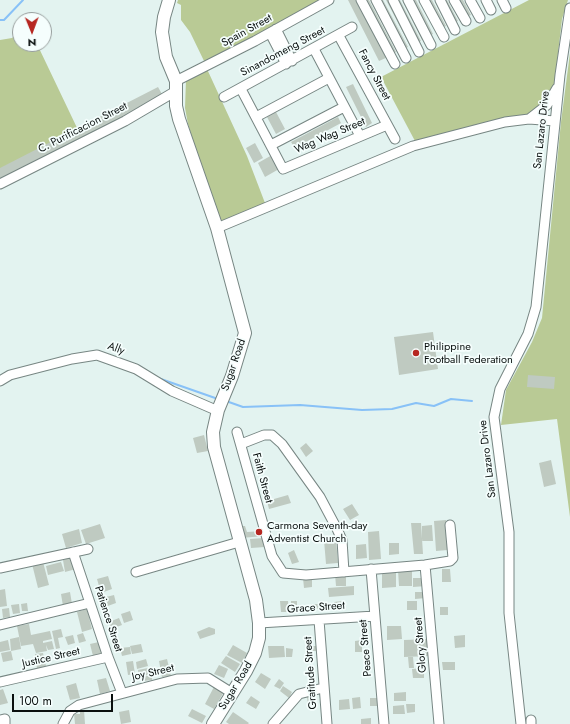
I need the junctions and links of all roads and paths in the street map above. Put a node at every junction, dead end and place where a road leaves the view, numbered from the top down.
1 (169, 0) edge
2 (329, 0) edge
3 (361, 0) edge
4 (376, 0) edge
5 (392, 0) edge
6 (408, 0) edge
7 (424, 0) edge
8 (440, 0) edge
9 (454, 0) edge
10 (470, 0) edge
11 (486, 0) edge
12 (570, 8) edge
13 (491, 10) dead end
14 (480, 18) dead end
15 (466, 21) dead end
16 (352, 28) dead end
17 (456, 30) dead end
18 (275, 35) junction
19 (339, 36) junction
20 (444, 37) dead end
21 (431, 44) dead end
22 (314, 49) junction
23 (419, 52) dead end
24 (406, 58) dead end
25 (289, 63) junction
26 (395, 64) dead end
27 (329, 78) junction
28 (559, 84) junction
29 (176, 86) junction
30 (241, 89) junction
31 (224, 97) dead end
32 (344, 107) junction
33 (256, 117) junction
34 (529, 119) junction
35 (555, 121) junction
36 (387, 125) junction
37 (360, 136) junction
38 (395, 139) dead end
39 (271, 145) junction
40 (0, 184) edge
41 (218, 228) junction
42 (0, 381) edge
43 (218, 411) junction
44 (238, 432) dead end
45 (241, 444) junction
46 (450, 525) dead end
47 (239, 542) junction
48 (88, 549) dead end
49 (74, 552) junction
50 (425, 565) junction
51 (0, 568) edge
52 (371, 569) junction
53 (136, 572) dead end
54 (344, 572) junction
55 (90, 603) junction
56 (375, 616) junction
57 (319, 620) junction
58 (259, 623) junction
59 (0, 625) edge
60 (108, 657) junction
61 (0, 682) edge
62 (323, 688) junction
63 (122, 693) junction
64 (232, 693) junction
65 (63, 724) edge
66 (213, 724) edge
67 (273, 724) edge
68 (327, 724) edge
69 (384, 724) edge
70 (439, 724) edge
71 (521, 724) edge

1 - 29 main road, Sugar Road
2 - 18 street, Spain Street
3 - 26 street
4 - 24 street
5 - 23 street
6 - 21 street
7 - 20 street
8 - 17 street
9 - 15 street
10 - 14 street
11 - 13 street
12 - 28 street, San Lazaro Drive
16 - 19 street, Sinandomeng Street
18 - 25 street
18 - 29 street, Spain Street
19 - 22 street, Sinandomeng Street
19 - 36 street, Fancy Street
22 - 25 street, Sinandomeng Street
22 - 27 street
25 - 30 street, Sinandomeng Street
27 - 32 street
27 - 33 street
28 - 34 street
28 - 35 street, San Lazaro Drive
29 - 40 street, C. Purificacion Street
29 - 41 main road, Sugar Road
30 - 31 street, Sinandomeng Street
30 - 33 street
32 - 37 street
32 - 39 street
33 - 39 street
34 - 35 street
34 - 41 street
35 - 71 street, San Lazaro Drive
36 - 37 street, Wag Wag Street
36 - 38 street, Fancy Street
37 - 39 street, Wag Wag Street
41 - 43 main road, Sugar Road
42 - 43 street, Ally
43 - 47 main road, Sugar Road
44 - 45 street, Faith Street
45 - 54 street, Faith Street
45 - 54 street, Faith Street
46 - 50 street, Faith Street
47 - 53 street
47 - 58 main road, Sugar Road
48 - 49 street
49 - 51 street
49 - 55 street, Patience Street
50 - 52 street, Faith Street
50 - 70 street, Glory Street
52 - 54 street, Faith Street
52 - 56 street, Peace Street
55 - 59 street
55 - 60 street, Patience Street
56 - 57 street, Grace Street
56 - 69 street, Peace Street
57 - 58 street, Grace Street
57 - 62 street, Gratitude Street
58 - 64 main road, Sugar Road
60 - 61 street, Justice Street
60 - 63 street, Patience Street
62 - 67 street
62 - 68 street, Gratitude Street
63 - 64 street, Joy Street
63 - 65 street, Joy Street
64 - 66 main road, Sugar Road

